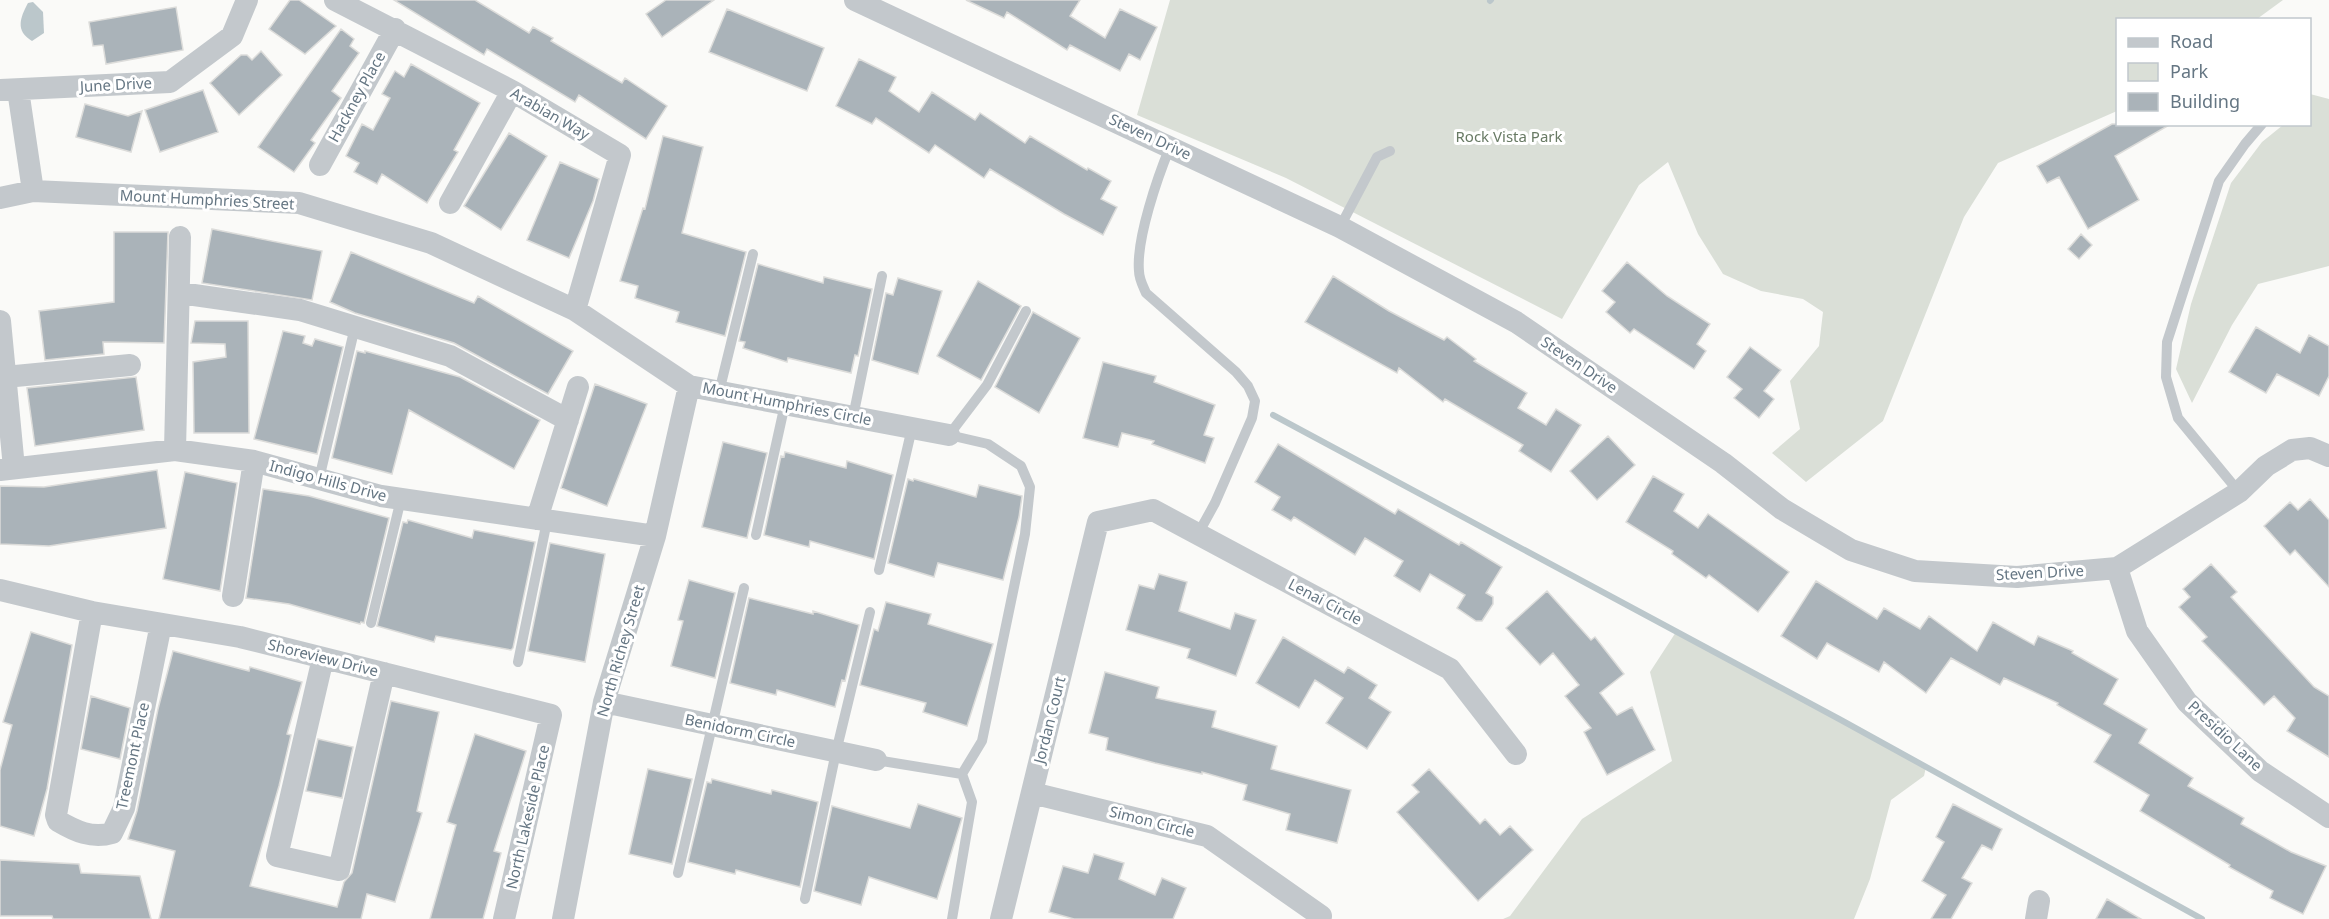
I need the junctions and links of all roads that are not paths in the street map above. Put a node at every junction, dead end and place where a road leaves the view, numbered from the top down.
1 (247, 0) edge
2 (335, 0) edge
3 (855, 0) edge
4 (395, 29) junction
5 (9, 90) edge
6 (512, 91) junction
7 (2260, 126) edge
8 (1170, 146) junction
9 (1390, 151) dead end
10 (320, 165) dead end
11 (33, 191) junction
12 (0, 198) edge
13 (450, 203) dead end
14 (1340, 227) junction
15 (180, 237) dead end
16 (753, 255) dead end
17 (882, 276) dead end
18 (180, 293) junction
19 (575, 310) junction
20 (1026, 311) dead end
21 (0, 321) edge
22 (355, 327) junction
23 (130, 365) dead end
24 (5, 377) junction
25 (689, 386) junction
26 (578, 387) dead end
27 (719, 392) junction
28 (785, 404) junction
29 (853, 417) junction
30 (567, 420) junction
31 (912, 428) junction
32 (949, 435) junction
33 (175, 450) junction
34 (2329, 456) edge
35 (254, 461) junction
36 (7, 469) edge
37 (318, 479) junction
38 (2239, 492) junction
39 (401, 499) junction
40 (542, 520) junction
41 (1100, 522) joint
42 (1198, 534) junction
43 (756, 535) dead end
44 (655, 536) junction
45 (2117, 568) junction
46 (879, 570) dead end
47 (744, 588) dead end
48 (0, 590) edge
49 (233, 596) dead end
50 (92, 612) junction
51 (870, 612) dead end
52 (371, 623) dead end
53 (161, 624) junction
54 (323, 658) junction
55 (518, 662) dead end
56 (384, 673) junction
57 (604, 702) junction
58 (551, 715) joint
59 (712, 726) junction
60 (836, 752) junction
61 (1516, 754) dead end
62 (876, 760) joint
63 (962, 774) junction
64 (1032, 793) junction
65 (2329, 817) edge
66 (678, 873) dead end
67 (805, 899) dead end
68 (1321, 916) dead end
69 (504, 919) edge
70 (563, 919) edge
71 (952, 919) edge
72 (1001, 919) edge

1 - 5 street, June Drive
2 - 4 street, Arabian Way
3 - 8 street, Steven Drive
4 - 6 street, Arabian Way
4 - 10 street, Hackney Place
5 - 11 street
6 - 13 street
6 - 19 street, Arabian Way
7 - 38 lane
8 - 14 street, Steven Drive
8 - 42 lane
9 - 14 lane
11 - 12 street, Mount Humphries Street
11 - 19 street, Mount Humphries Street
14 - 45 street, Steven Drive
15 - 18 street
16 - 27 lane
17 - 29 lane
18 - 22 street
18 - 33 street
19 - 25 street, Mount Humphries Circle
20 - 32 lane
21 - 24 street
22 - 30 street
22 - 37 lane
23 - 24 street
24 - 36 street
25 - 27 street, Mount Humphries Circle
25 - 44 street, North Richey Street
26 - 30 street
27 - 28 street, Mount Humphries Circle
28 - 29 street, Mount Humphries Circle
28 - 43 lane
29 - 31 street, Mount Humphries Circle
30 - 40 street
31 - 32 street, Mount Humphries Circle
31 - 46 lane
32 - 63 lane
33 - 35 street, Indigo Hills Drive
33 - 36 street, Indigo Hills Drive
34 - 38 street, Steven Drive
35 - 37 street, Indigo Hills Drive
35 - 49 street
37 - 39 street, Indigo Hills Drive
38 - 45 street, Steven Drive
39 - 40 street, Indigo Hills Drive
39 - 52 lane
40 - 44 street, Indigo Hills Drive
40 - 55 lane
41 - 42 street, Lenai Circle
41 - 64 street, Jordan Court
42 - 61 street, Lenai Circle
44 - 57 street, North Richey Street
45 - 65 street, Presidio Lane
47 - 59 lane
48 - 50 street, Shoreview Drive
50 - 53 street, Shoreview Drive
50 - 53 street, Treemont Place
51 - 60 lane
53 - 54 street, Shoreview Drive
54 - 56 street, Shoreview Drive
54 - 56 street
56 - 58 street, Shoreview Drive
57 - 59 street, Benidorm Circle
57 - 70 street, North Richey Street
58 - 69 street, North Lakeside Place
59 - 60 street, Benidorm Circle
59 - 66 lane
60 - 62 street, Benidorm Circle
60 - 67 lane
62 - 63 lane
63 - 71 lane
64 - 68 street, Simon Circle
64 - 72 street, Jordan Court

